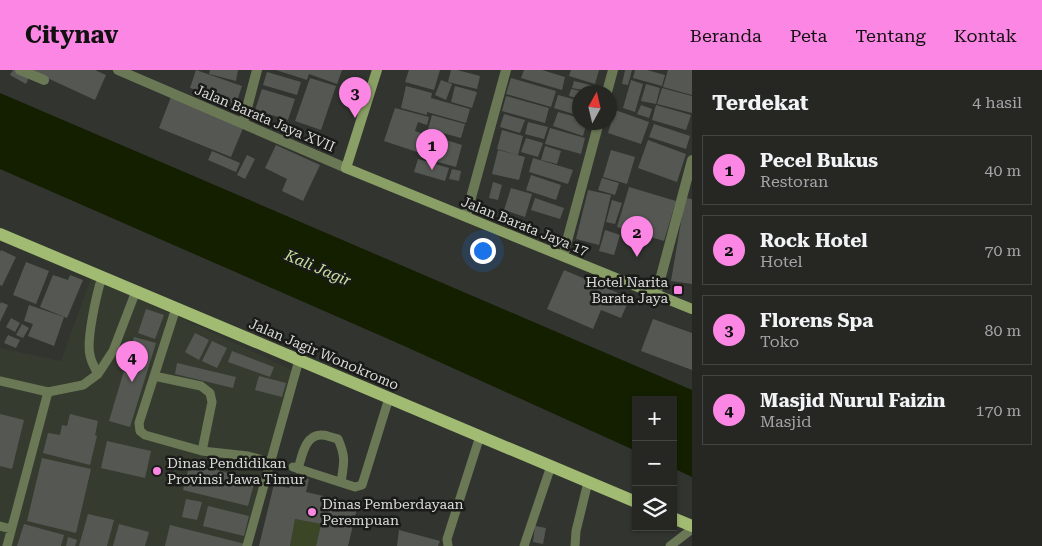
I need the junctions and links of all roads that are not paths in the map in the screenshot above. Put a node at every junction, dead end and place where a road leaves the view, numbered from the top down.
1 (20, 70) edge
2 (118, 70) edge
3 (257, 70) edge
4 (377, 70) edge
5 (506, 70) edge
6 (614, 70) edge
7 (44, 80) dead end
8 (609, 85) edge
9 (243, 122) junction
10 (597, 130) edge
11 (692, 160) edge
12 (346, 168) junction
13 (466, 216) junction
14 (0, 234) edge
15 (562, 256) junction
16 (102, 276) junction
17 (136, 291) junction
18 (656, 295) junction
19 (691, 306) edge
20 (176, 308) junction
21 (299, 360) junction
22 (98, 374) junction
23 (154, 376) junction
24 (0, 381) edge
25 (48, 392) junction
26 (389, 398) junction
27 (480, 436) junction
28 (202, 451) junction
29 (271, 462) junction
30 (551, 466) junction
31 (341, 482) junction
32 (588, 482) junction
33 (632, 500) edge
34 (677, 520) edge
35 (0, 526) edge
36 (692, 527) edge
37 (11, 529) junction
38 (7, 546) edge
39 (246, 546) edge
40 (448, 546) edge
41 (524, 546) edge
42 (576, 546) edge
43 (670, 546) edge

1 - 7 street
2 - 9 street, Jalan Barata Jaya XVII
3 - 9 street
4 - 12 street
5 - 13 street
6 - 8 street
9 - 12 street, Jalan Barata Jaya XVII
10 - 15 street
11 - 18 street
12 - 13 street, Jalan Barata Jaya 17
13 - 15 street, Jalan Barata Jaya 17
14 - 16 main road, Jalan Jagir Wonokromo
15 - 18 street, Jalan Barata Jaya 17
16 - 17 main road, Jalan Jagir Wonokromo
16 - 22 lane
17 - 20 main road, Jalan Jagir Wonokromo
17 - 22 lane
18 - 19 street, Jalan Barata Jaya 17
20 - 21 main road, Jalan Jagir Wonokromo
20 - 23 lane
21 - 26 main road, Jalan Jagir Wonokromo
21 - 29 lane
22 - 25 lane
23 - 28 lane
23 - 28 lane
24 - 25 lane
25 - 37 lane
26 - 27 main road, Jalan Jagir Wonokromo
26 - 31 lane
27 - 30 main road, Jalan Jagir Wonokromo
27 - 40 lane
28 - 29 lane
29 - 39 lane
30 - 32 main road, Jalan Jagir Wonokromo
30 - 41 lane
31 - 31 lane
32 - 33 main road, Jalan Jagir Wonokromo
32 - 42 lane
34 - 36 main road
35 - 37 lane
36 - 43 lane
37 - 38 lane

